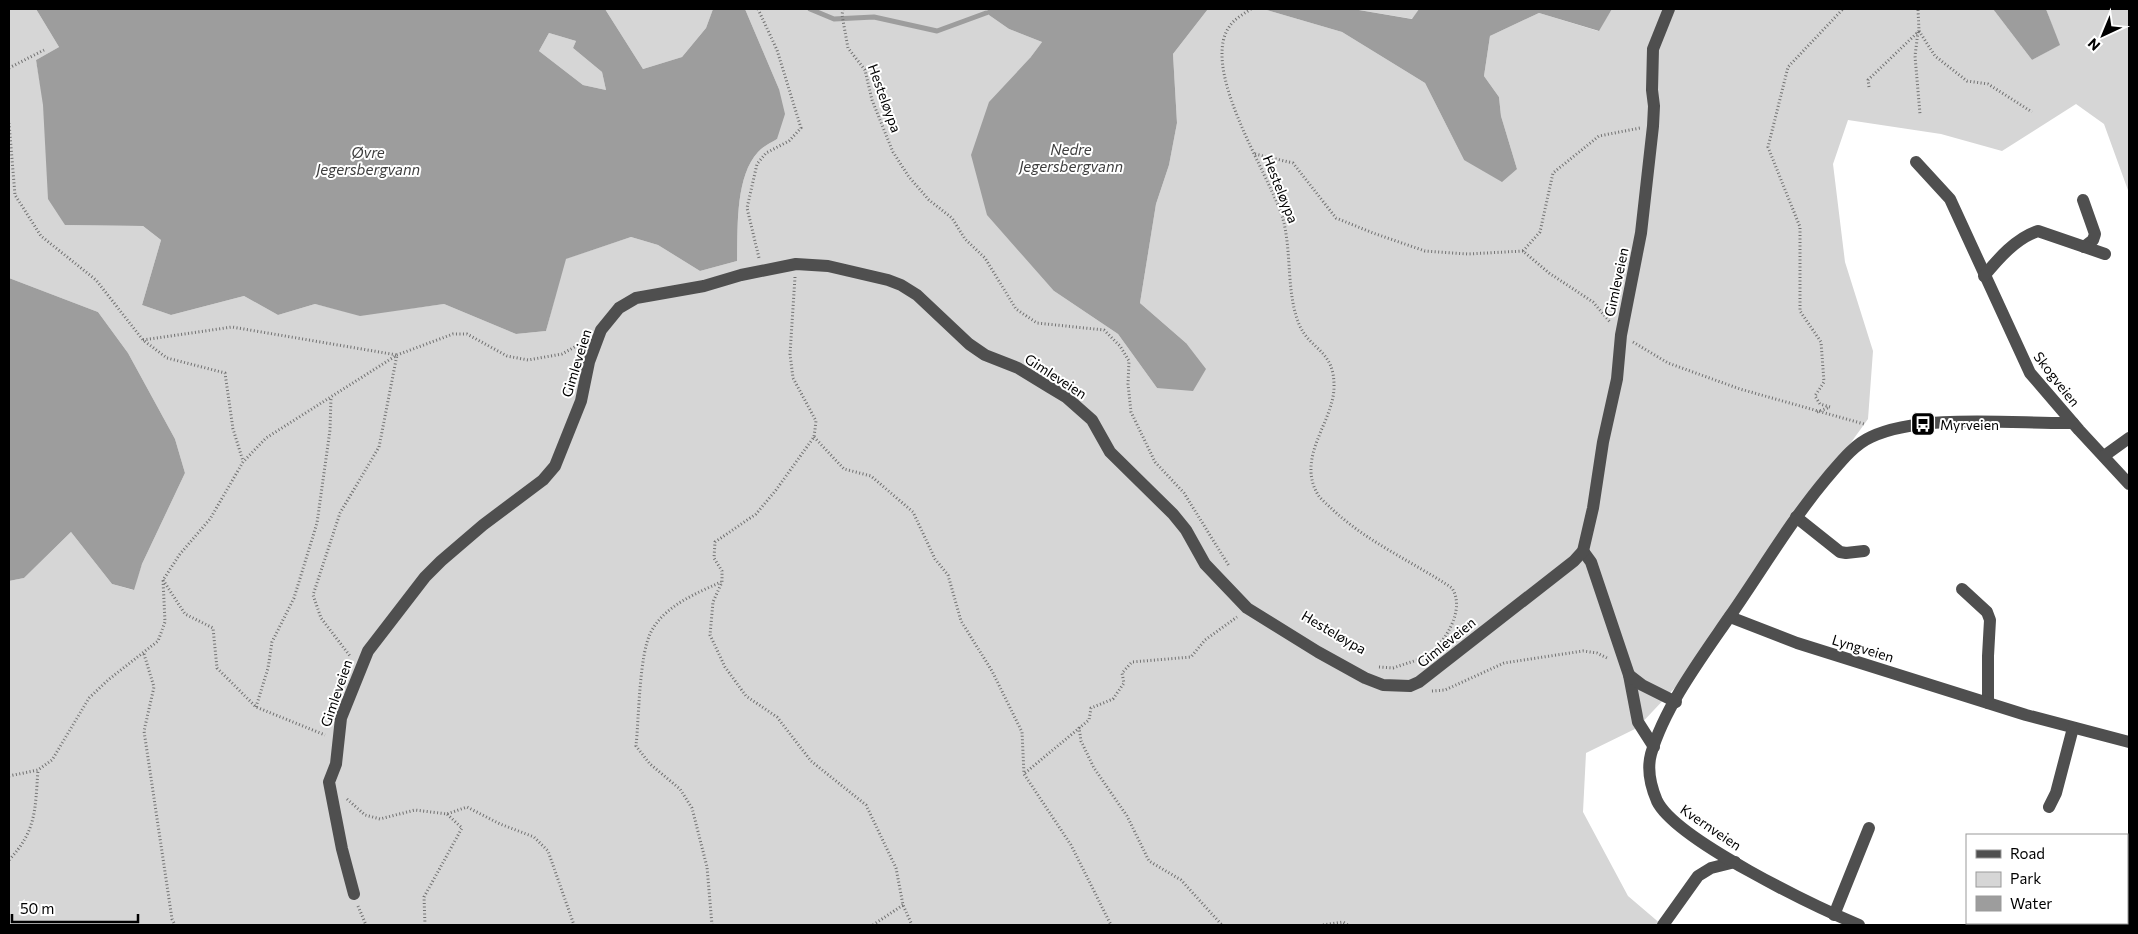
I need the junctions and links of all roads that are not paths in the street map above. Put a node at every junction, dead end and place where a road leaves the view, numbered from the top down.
1 (1669, 9) edge
2 (1916, 162) dead end
3 (2083, 200) dead end
4 (2084, 247) junction
5 (2105, 254) dead end
6 (1984, 276) junction
7 (2073, 424) junction
8 (2129, 438) edge
9 (2104, 456) junction
10 (2129, 484) edge
11 (1796, 517) junction
12 (1583, 550) junction
13 (1864, 551) dead end
14 (1962, 589) dead end
15 (1730, 617) junction
16 (1629, 675) junction
17 (1676, 702) junction
18 (1988, 703) junction
19 (2073, 728) junction
20 (2129, 742) edge
21 (1654, 747) junction
22 (2049, 807) dead end
23 (1869, 828) dead end
24 (1735, 862) junction
25 (354, 894) road end
26 (1834, 915) junction
27 (1663, 925) edge
28 (1859, 925) edge

1 - 12 street, Gimleveien
2 - 6 street, Skogveien
3 - 4 street
4 - 5 street
4 - 6 street
6 - 7 street, Skogveien
7 - 9 street, Skogveien
7 - 11 street
8 - 9 street
9 - 10 street, Skogveien
11 - 13 street
11 - 15 street
12 - 16 street
12 - 25 street, Gimleveien
14 - 18 street
15 - 17 street, Kvernveien
15 - 18 street, Lyngveien
16 - 17 street
16 - 21 street
17 - 21 street, Kvernveien
18 - 19 street, Lyngveien
19 - 20 street, Lyngveien
19 - 22 street
21 - 24 street, Kvernveien
23 - 26 street
24 - 26 street, Kvernveien
24 - 27 street
26 - 28 street, Kvernveien

